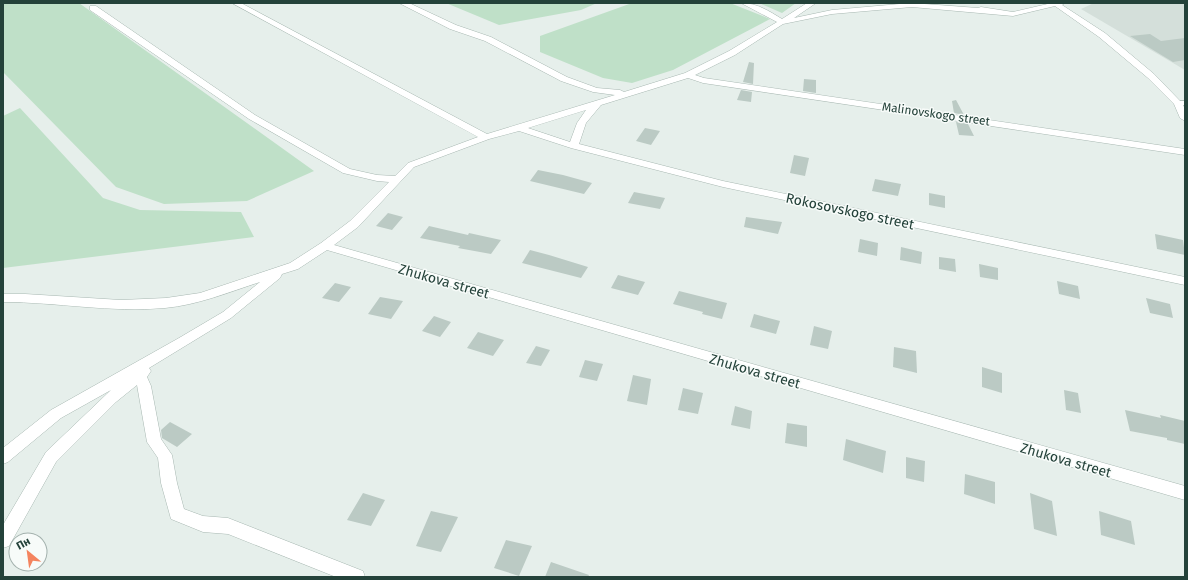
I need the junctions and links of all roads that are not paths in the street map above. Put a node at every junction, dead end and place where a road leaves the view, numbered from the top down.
1 (236, 3) edge
2 (403, 3) edge
3 (745, 3) edge
4 (812, 3) edge
5 (967, 3) edge
6 (1060, 4) edge
7 (93, 8) dead end
8 (987, 11) junction
9 (783, 22) junction
10 (688, 75) junction
11 (626, 94) junction
12 (599, 102) junction
13 (1182, 103) edge
14 (1185, 118) edge
15 (519, 128) junction
16 (486, 137) junction
17 (574, 146) junction
18 (1185, 152) edge
19 (397, 179) junction
20 (325, 246) junction
21 (282, 270) junction
22 (1185, 281) edge
23 (3, 298) edge
24 (165, 353) junction
25 (139, 375) junction
26 (3, 457) edge
27 (1185, 494) edge
28 (3, 540) edge
29 (356, 577) edge

1 - 16 street
2 - 11 street
3 - 9 street
4 - 9 street
5 - 8 street
6 - 8 street
6 - 13 street
7 - 19 street
8 - 9 street
9 - 10 street
10 - 11 street
10 - 18 street, Malinovskogo street
11 - 12 street
12 - 15 street
12 - 17 street
13 - 14 street
15 - 16 street
15 - 17 street, Rokosovskogo street
16 - 19 street
17 - 22 street, Rokosovskogo street
19 - 20 street
20 - 21 street
20 - 27 street, Zhukova street
21 - 23 street
21 - 24 street
24 - 25 street
24 - 26 street
25 - 28 street
25 - 29 street

